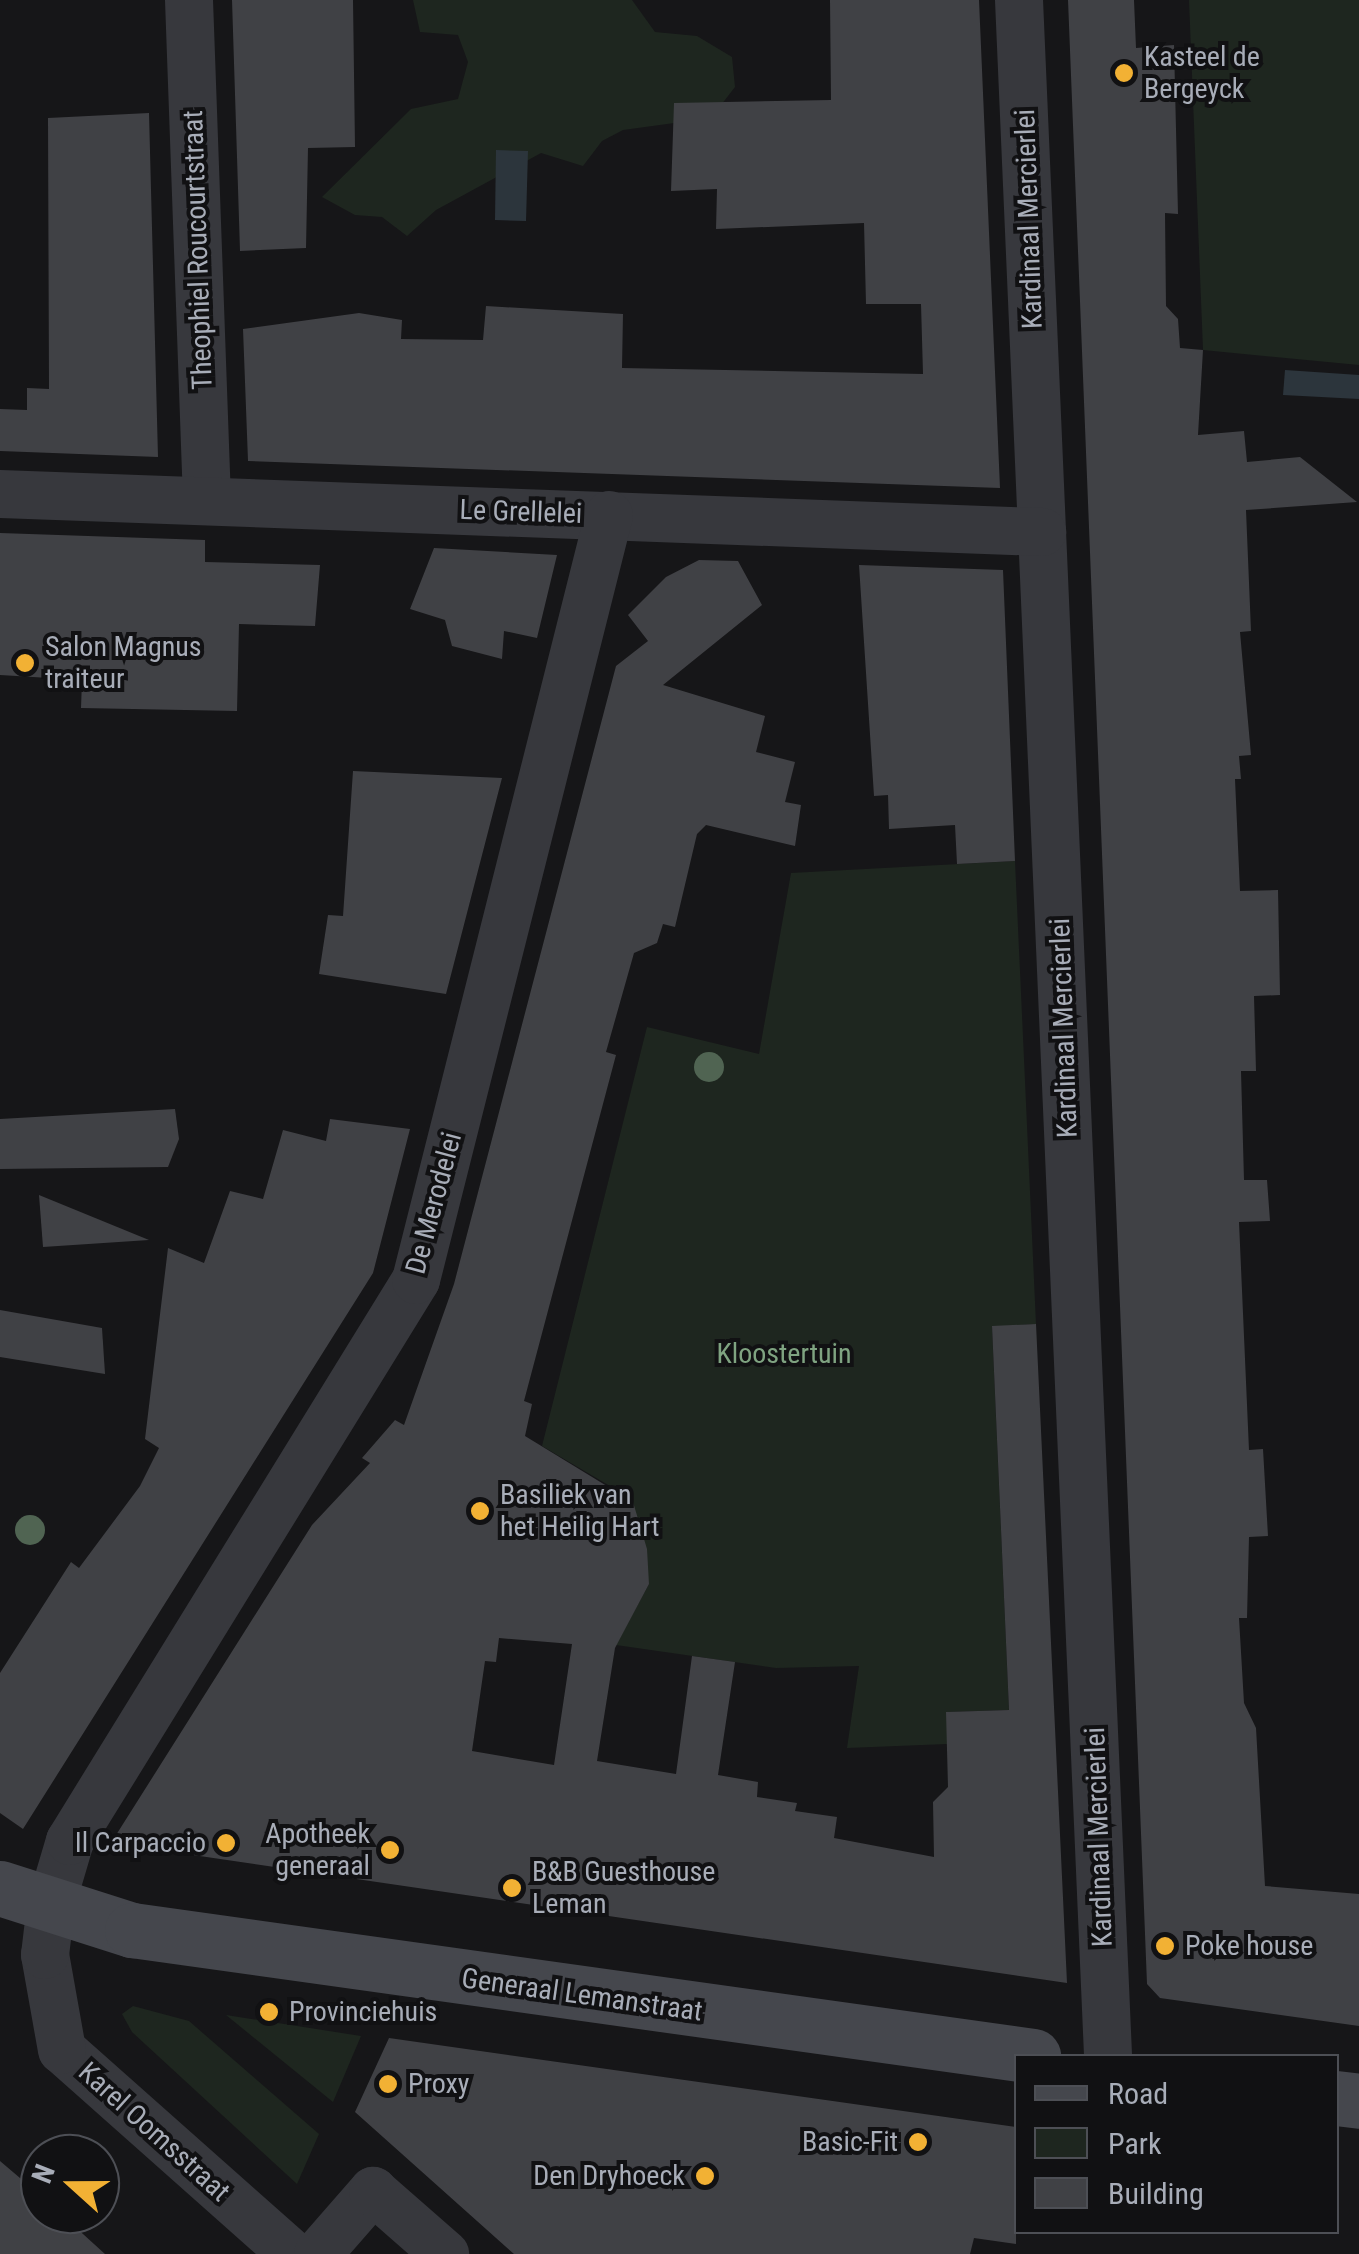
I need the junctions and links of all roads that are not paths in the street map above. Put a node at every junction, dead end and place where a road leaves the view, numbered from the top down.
1 (190, 0) edge
2 (1019, 0) edge
3 (0, 494) edge
4 (207, 500) junction
5 (610, 515) junction
6 (1042, 532) junction
7 (0, 1888) edge
8 (33, 1919) edge
9 (1019, 2054) edge
10 (1108, 2054) edge
11 (292, 2254) edge
12 (318, 2254) edge
13 (444, 2254) edge

1 - 4 street, Theophiel Roucourtstraat
2 - 6 street, Kardinaal Mercierlei
3 - 4 street, Le Grellelei
4 - 5 street, Le Grellelei
5 - 6 street, Le Grellelei
5 - 8 street, De Merodelei
6 - 10 street, Kardinaal Mercierlei
7 - 8 main road, Generaal Lemanstraat
8 - 9 main road, Generaal Lemanstraat
8 - 11 street, Karel Oomsstraat
12 - 13 street

